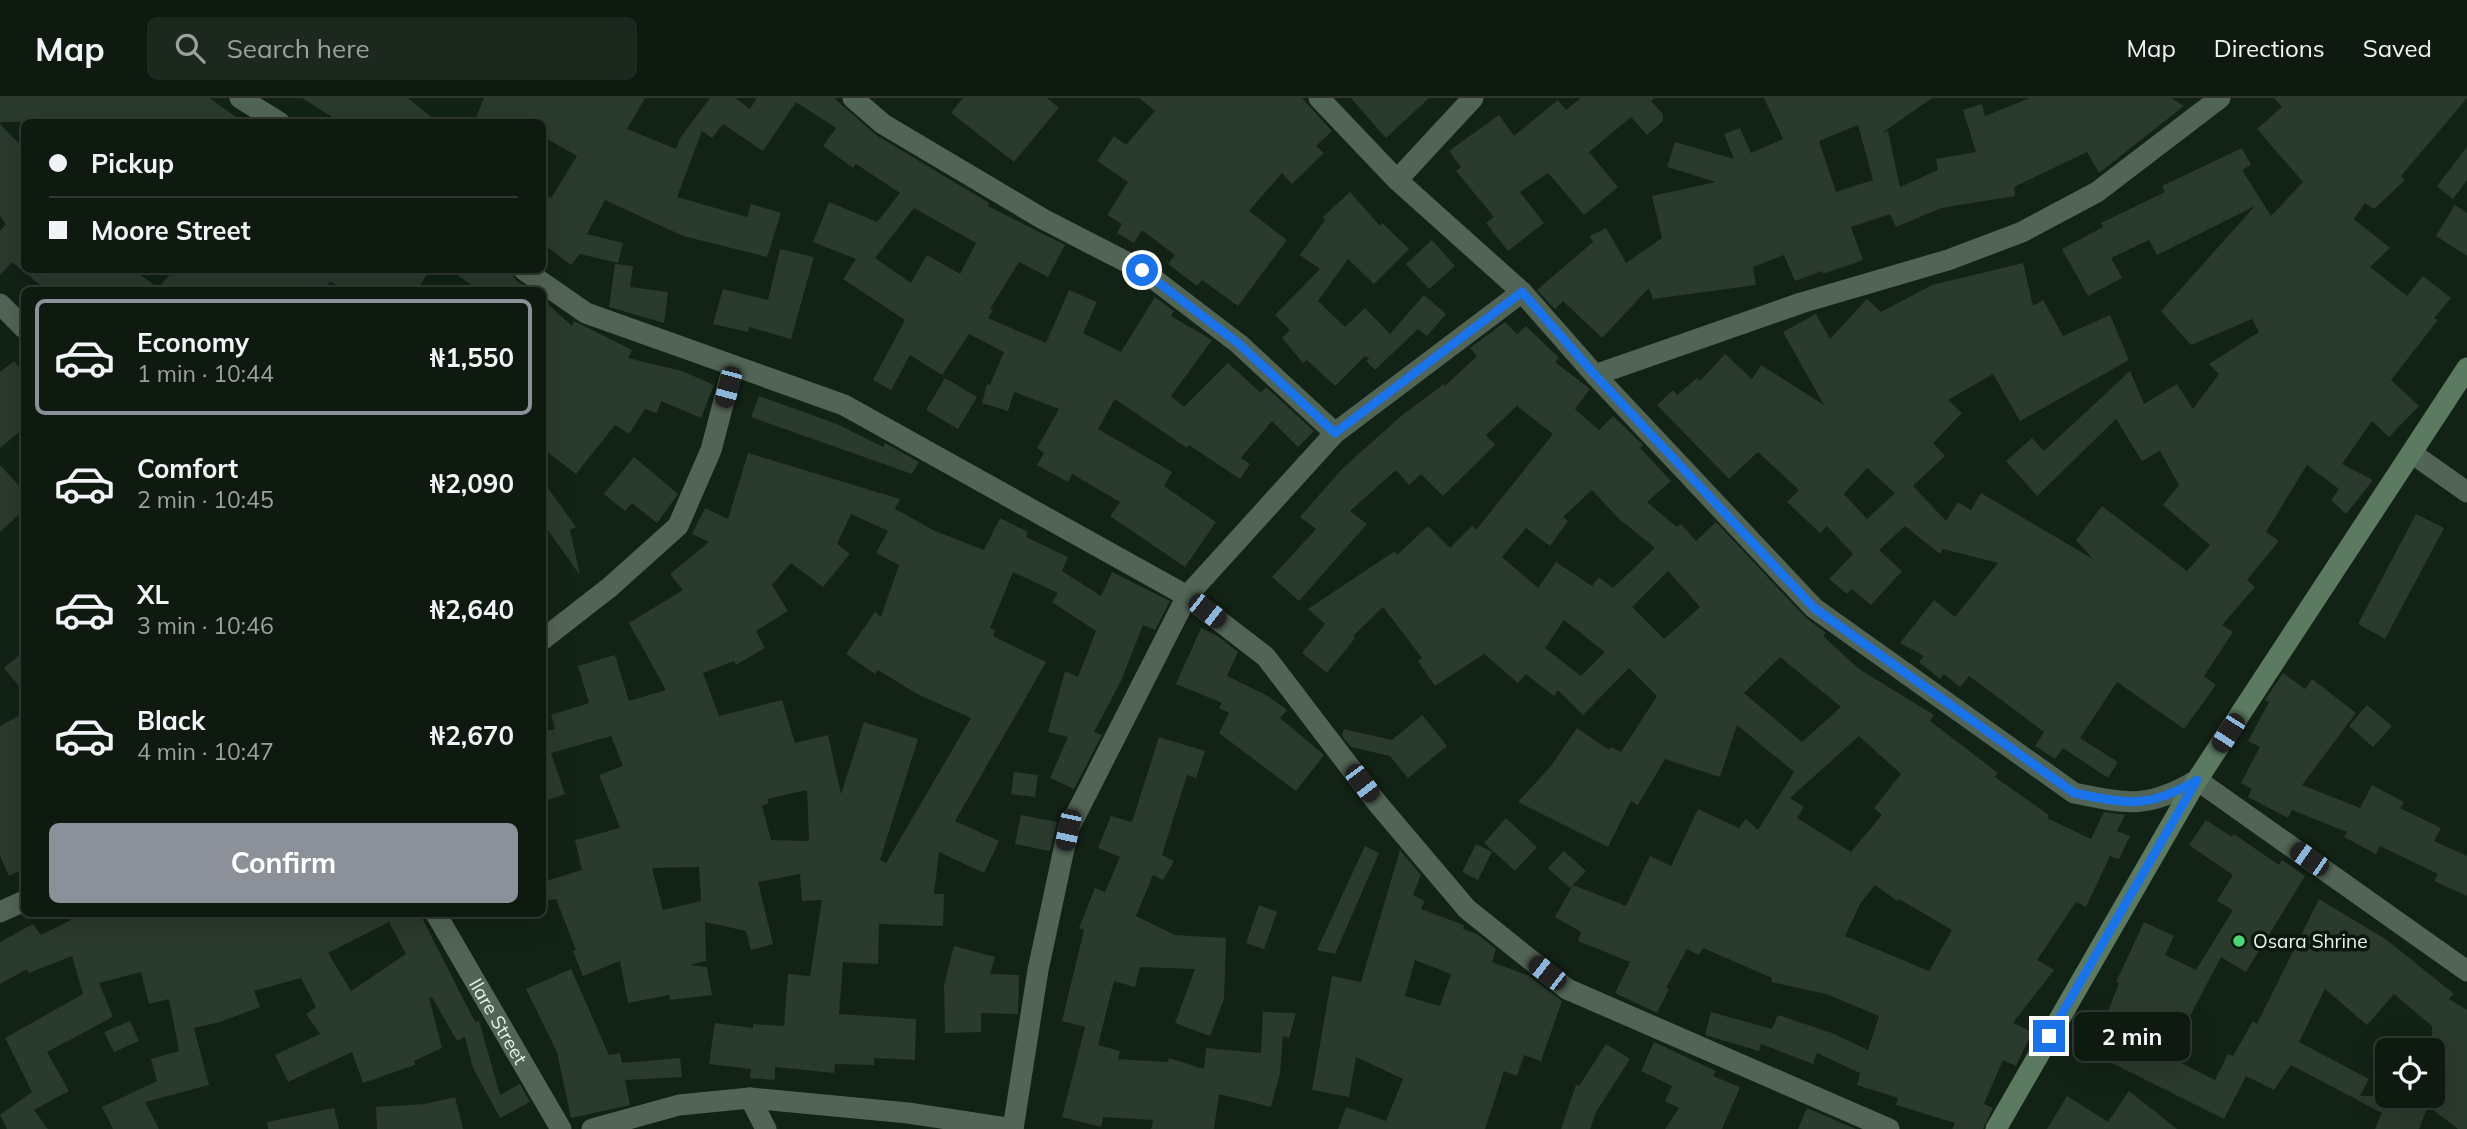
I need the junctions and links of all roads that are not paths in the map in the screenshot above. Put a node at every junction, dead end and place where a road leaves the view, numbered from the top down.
1 (240, 98) edge
2 (853, 98) edge
3 (1319, 98) edge
4 (1473, 98) edge
5 (2220, 98) edge
6 (274, 119) edge
7 (1396, 180) junction
8 (528, 273) edge
9 (1522, 292) junction
10 (0, 304) edge
11 (21, 325) edge
12 (733, 366) junction
13 (2467, 368) edge
14 (1595, 375) junction
15 (1335, 433) junction
16 (2413, 454) junction
17 (2467, 492) edge
18 (1187, 596) junction
19 (546, 637) edge
20 (2197, 780) junction
21 (21, 902) edge
22 (0, 912) edge
23 (438, 917) edge
24 (2467, 971) edge
25 (750, 1098) junction
26 (561, 1129) edge
27 (592, 1129) edge
28 (766, 1129) edge
29 (1013, 1129) edge
30 (1889, 1129) edge
31 (1996, 1129) edge

1 - 6 street
2 - 15 street
3 - 7 street
4 - 7 street
5 - 14 street
7 - 9 street
8 - 12 street
9 - 14 street
9 - 15 street
10 - 11 street
12 - 18 street
12 - 19 street
13 - 16 street
14 - 20 street
15 - 18 street
16 - 17 street
16 - 20 street
18 - 29 street
18 - 30 street
20 - 24 street
20 - 31 street
21 - 22 street
23 - 26 street, Ilare Street
25 - 27 street
25 - 28 street
25 - 29 street

